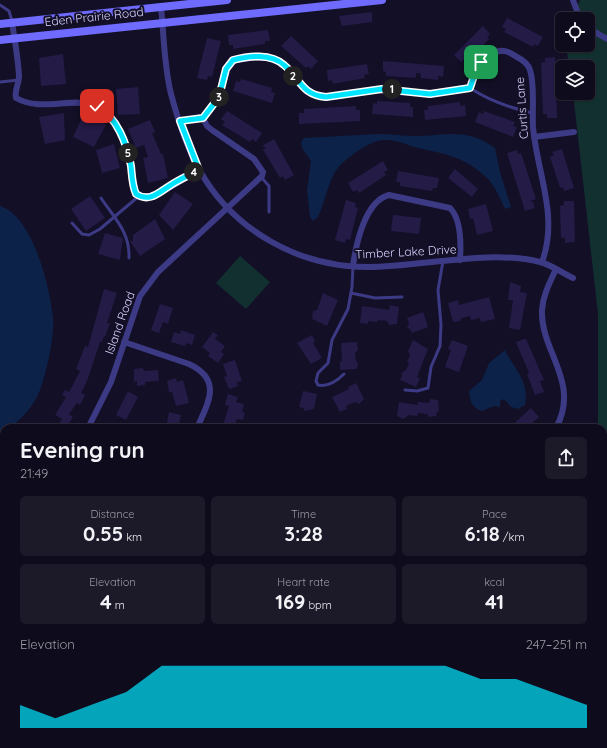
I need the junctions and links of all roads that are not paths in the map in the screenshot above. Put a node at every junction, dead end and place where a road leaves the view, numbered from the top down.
1 (0, 0) edge
2 (227, 0) edge
3 (382, 0) edge
4 (572, 0) edge
5 (161, 4) edge
6 (0, 5) edge
7 (577, 12) edge
8 (162, 21) junction
9 (12, 23) junction
10 (0, 24) edge
11 (595, 32) edge
12 (15, 38) junction
13 (607, 39) edge
14 (0, 40) edge
15 (19, 80) junction
16 (0, 82) edge
17 (470, 88) junction
18 (532, 113) junction
19 (203, 118) junction
20 (180, 121) junction
21 (574, 132) dead end
22 (534, 137) junction
23 (199, 170) junction
24 (261, 177) junction
25 (139, 196) junction
26 (101, 198) dead end
27 (228, 208) junction
28 (269, 212) dead end
29 (114, 217) junction
30 (72, 223) dead end
31 (129, 258) dead end
32 (460, 260) junction
33 (443, 262) junction
34 (542, 262) junction
35 (352, 266) junction
36 (556, 269) junction
37 (573, 278) dead end
38 (351, 293) junction
39 (402, 296) dead end
40 (124, 342) junction
41 (344, 374) dead end
42 (405, 390) dead end
43 (90, 424) edge
44 (200, 424) edge
45 (557, 424) edge

1 - 6 lane
2 - 5 main road, Eden Prairie Road
3 - 8 main road, Eden Prairie Road
4 - 7 street
5 - 8 street, Timber Lake Drive
5 - 9 main road, Eden Prairie Road
6 - 9 lane
8 - 12 main road, Eden Prairie Road
8 - 20 street, Timber Lake Drive
9 - 10 main road, Eden Prairie Road
9 - 12 street
11 - 13 street
12 - 14 main road, Eden Prairie Road
12 - 15 street
15 - 16 lane
15 - 25 street
17 - 18 lane
17 - 18 street, Curtis Lane
17 - 19 street
18 - 22 street, Curtis Lane
19 - 20 street
19 - 24 street
20 - 23 street, Timber Lake Drive
21 - 22 street
22 - 34 street, Curtis Lane
23 - 25 street
23 - 27 street, Timber Lake Drive
24 - 27 street, Island Road
24 - 28 lane
25 - 29 lane
26 - 29 lane
27 - 35 street, Timber Lake Drive
27 - 40 street, Island Road
29 - 30 lane
29 - 31 lane
32 - 33 street, Timber Lake Drive
32 - 34 street, Timber Lake Drive
32 - 35 street
33 - 35 street, Timber Lake Drive
33 - 42 lane
34 - 36 street, Timber Lake Drive
35 - 38 lane
36 - 37 street, Timber Lake Drive
36 - 45 street
38 - 39 lane
38 - 41 lane
40 - 43 street, Island Road
40 - 44 street

